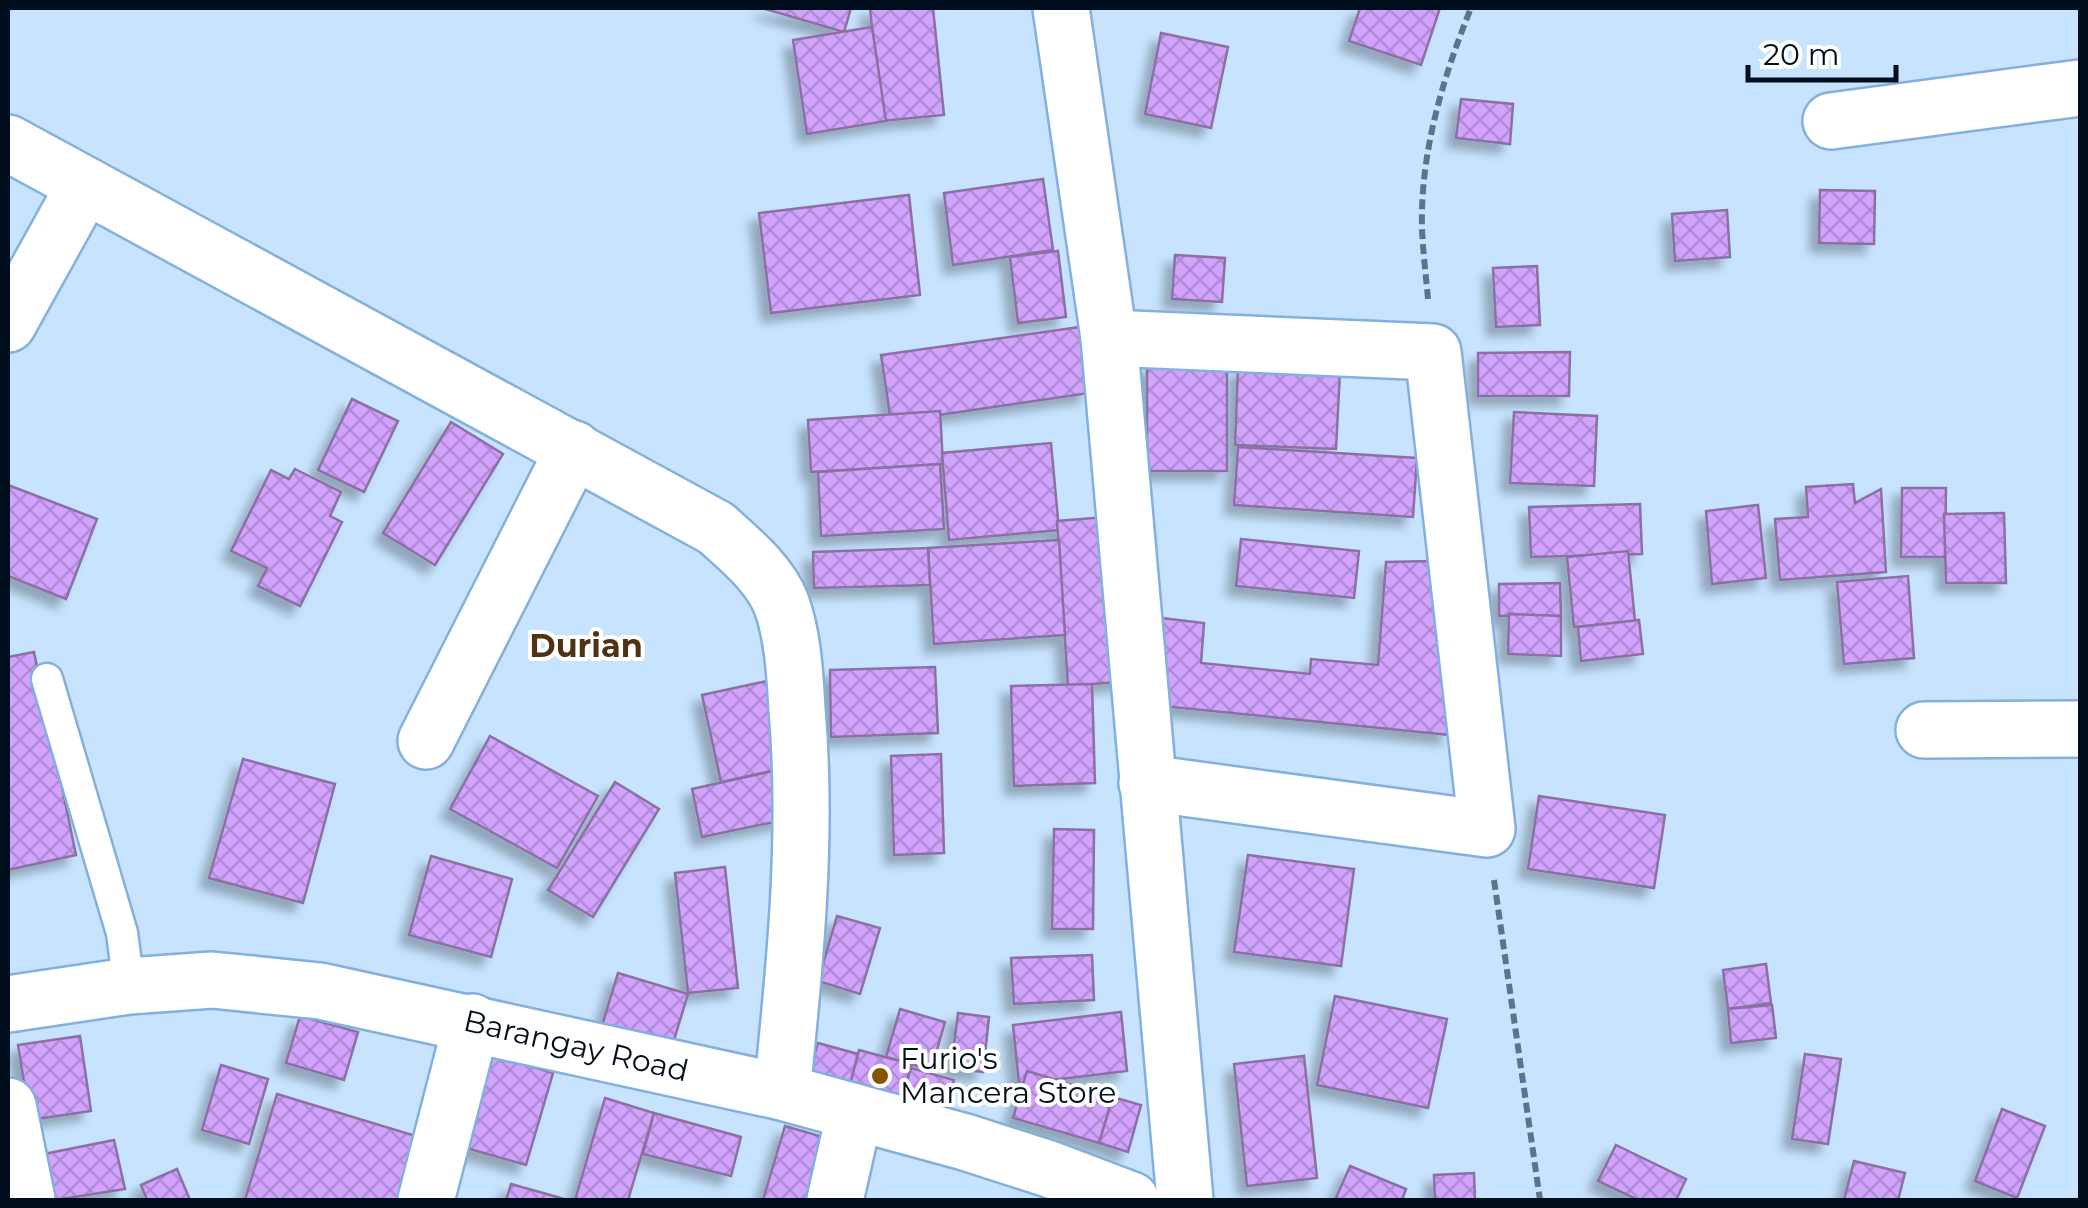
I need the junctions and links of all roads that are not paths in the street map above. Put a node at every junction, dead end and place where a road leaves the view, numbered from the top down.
1 (1061, 8) edge
2 (2080, 88) edge
3 (1830, 122) dead end
4 (8, 143) edge
5 (85, 185) junction
6 (8, 324) edge
7 (1109, 338) junction
8 (574, 449) junction
9 (47, 679) dead end
10 (2080, 729) edge
11 (1924, 730) dead end
12 (426, 741) dead end
13 (1146, 784) junction
14 (130, 986) junction
15 (8, 1004) edge
16 (472, 1022) junction
17 (782, 1092) junction
18 (8, 1106) edge
19 (856, 1112) junction
20 (27, 1200) edge
21 (426, 1200) edge
22 (835, 1200) edge
23 (1131, 1200) edge
24 (1185, 1200) edge

1 - 7 street
2 - 3 street
4 - 5 street
5 - 6 street
5 - 8 street
7 - 13 street
7 - 13 street
8 - 12 street
8 - 17 street
9 - 14 lane
10 - 11 street
13 - 24 street
14 - 15 street, Barangay Road
14 - 16 street, Barangay Road
16 - 17 street, Barangay Road
16 - 21 street
17 - 19 street, Barangay Road
18 - 20 street
19 - 22 street
19 - 23 street, Barangay Road

